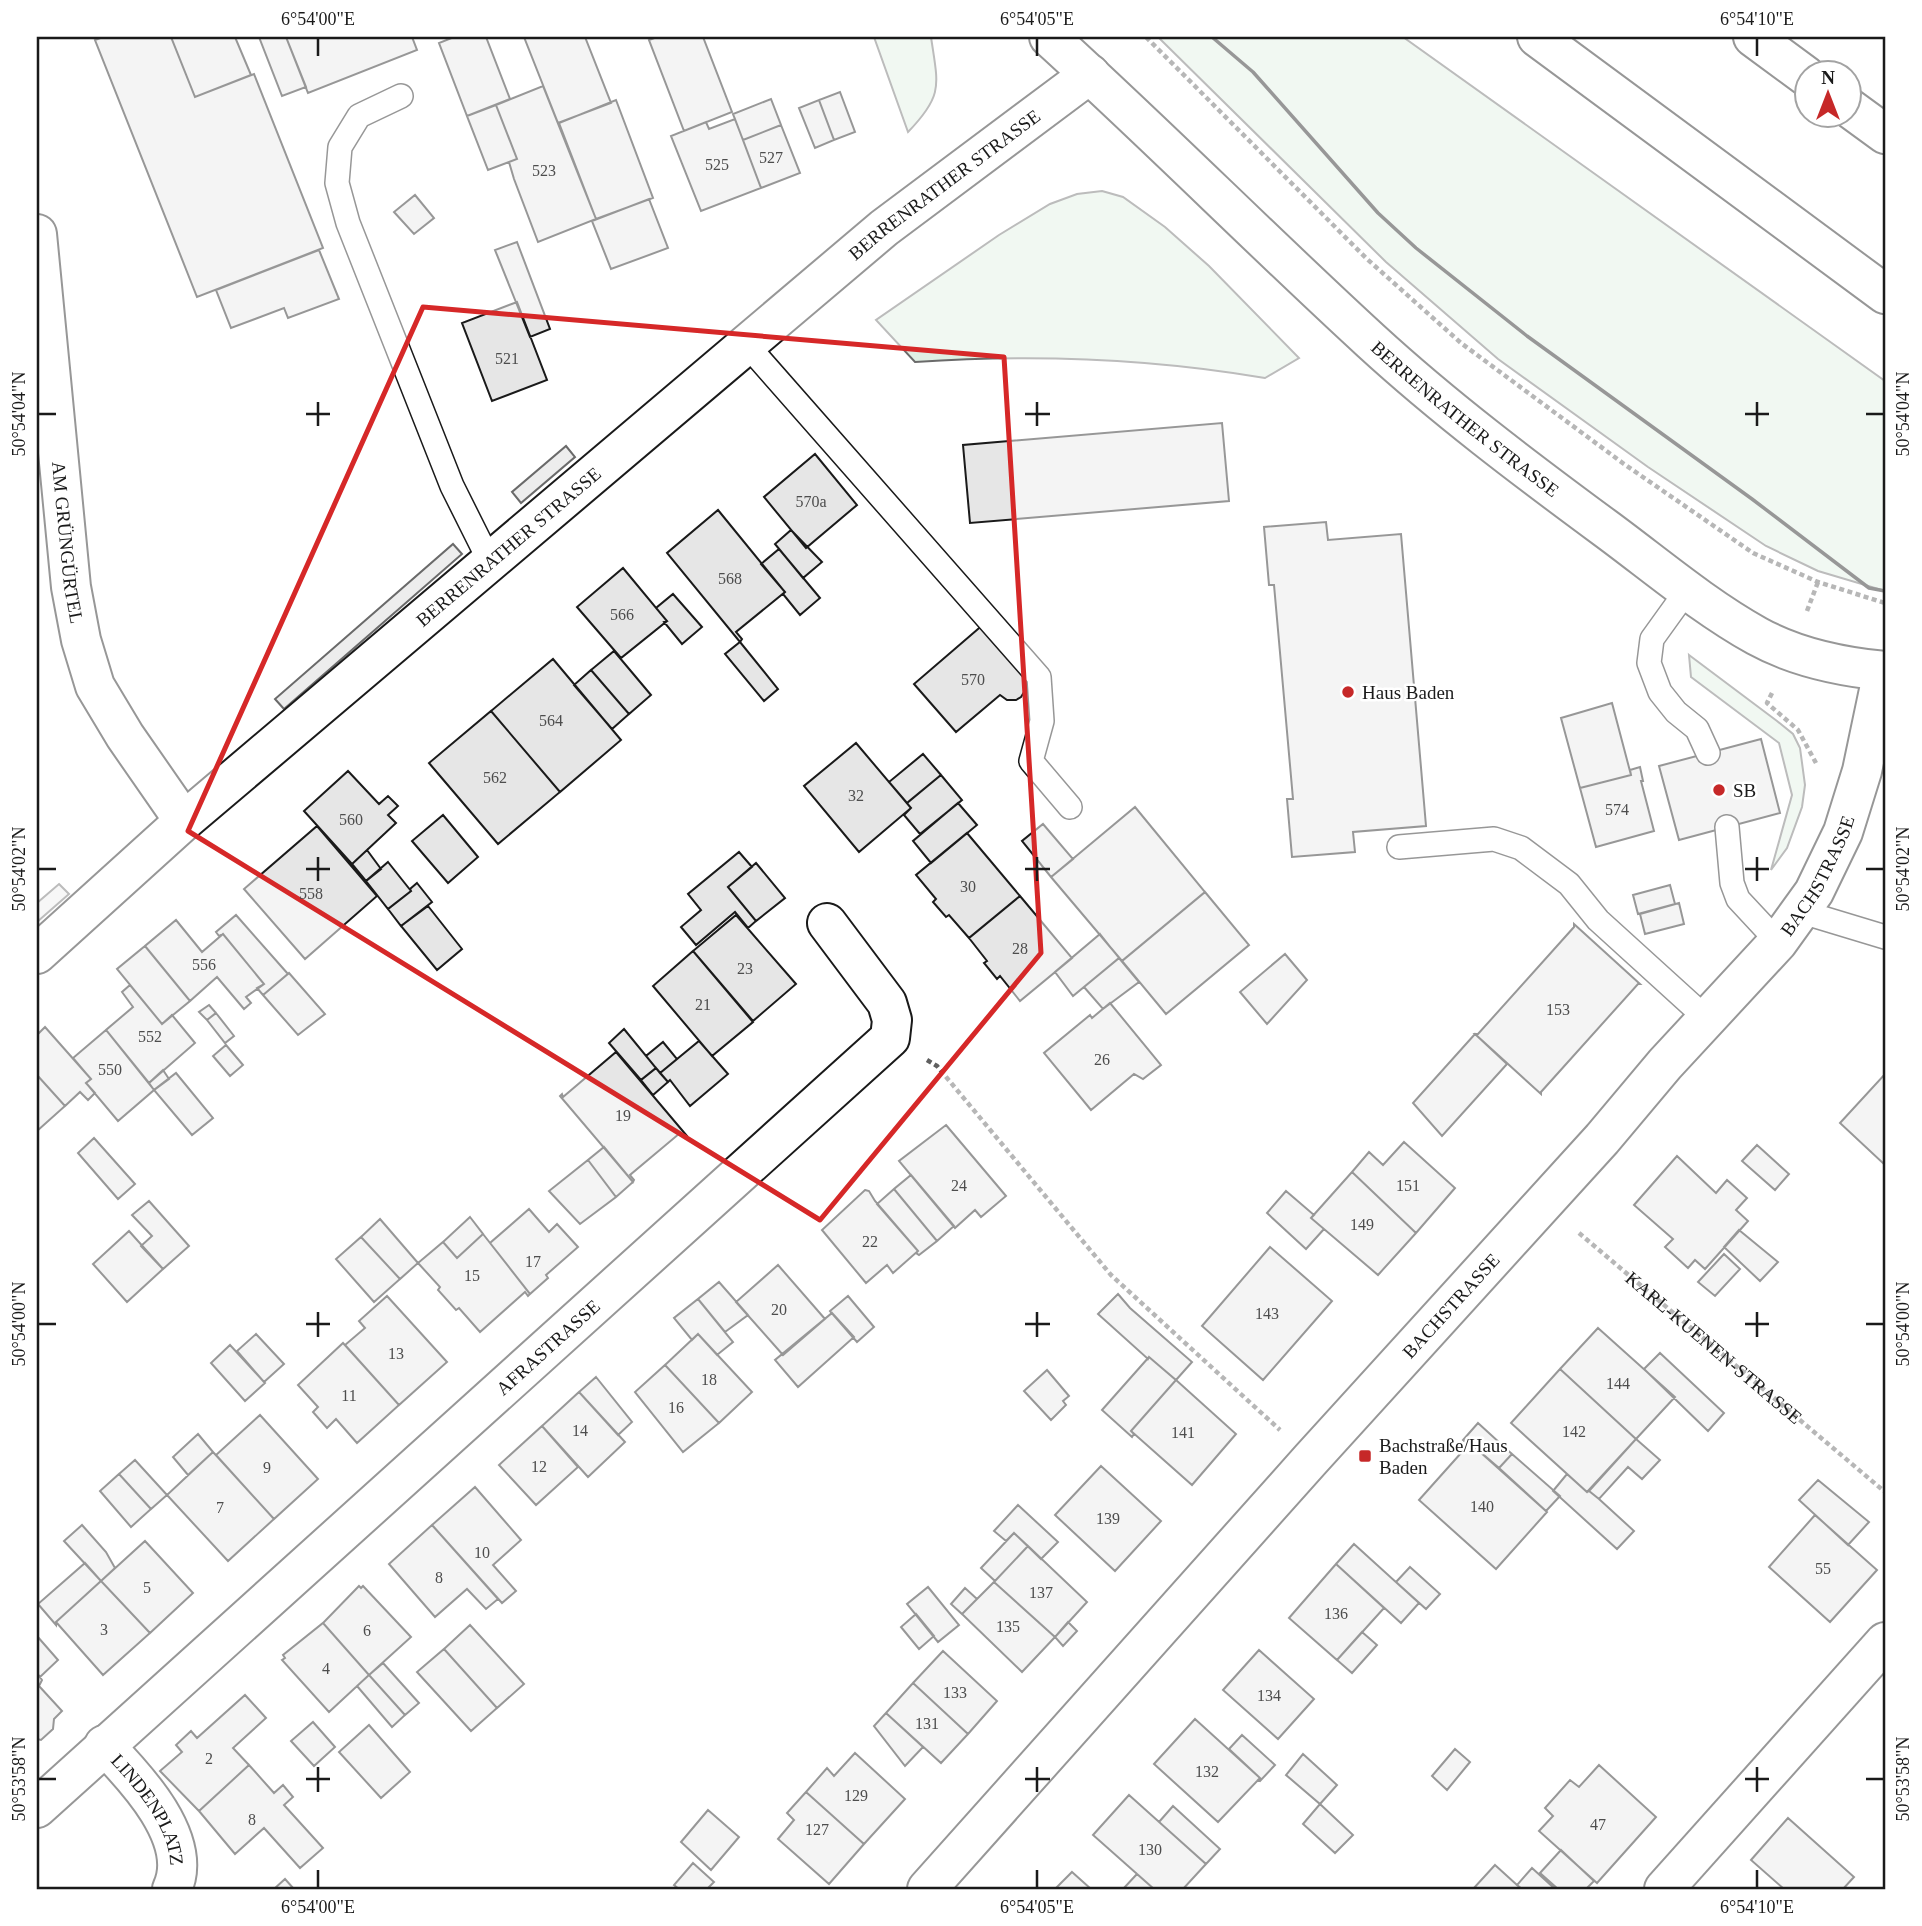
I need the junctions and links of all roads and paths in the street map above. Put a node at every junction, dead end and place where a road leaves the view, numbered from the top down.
1 (1049, 37) edge
2 (1146, 37) edge
3 (1537, 37) edge
4 (1753, 37) edge
5 (1792, 65) edge
6 (1090, 74) junction
7 (401, 96) dead end
8 (1862, 117) edge
9 (1885, 134) edge
10 (37, 234) edge
11 (1885, 294) edge
12 (747, 345) junction
13 (490, 562) junction
14 (1688, 589) junction
15 (1885, 603) edge
16 (1790, 651) junction
17 (1884, 671) edge
18 (1708, 753) dead end
19 (1862, 771) junction
20 (1070, 807) dead end
21 (184, 821) junction
22 (1727, 827) dead end
23 (1399, 847) dead end
24 (827, 923) dead end
25 (1788, 927) junction
26 (1885, 937) edge
27 (37, 954) edge
28 (1707, 1019) junction
29 (890, 1038) junction
30 (1545, 1202) junction
31 (1311, 1460) junction
32 (1885, 1492) edge
33 (1885, 1642) edge
34 (104, 1745) junction
35 (37, 1808) edge
36 (172, 1889) edge
37 (927, 1889) edge
38 (1664, 1889) edge

1 - 6 main road
2 - 15 path
3 - 11 main road
4 - 5 main road
6 - 12 main road, BERRENRATHER STRASSE
6 - 14 main road, BERRENRATHER STRASSE
7 - 13 lane
8 - 9 main road
10 - 21 main road, AM GRÜNGÜRTEL
12 - 13 main road, BERRENRATHER STRASSE
12 - 20 lane
13 - 21 main road, BERRENRATHER STRASSE
14 - 16 main road, BERRENRATHER STRASSE
14 - 18 lane
16 - 17 main road, BERRENRATHER STRASSE
16 - 19 path
17 - 19 main road, BACHSTRASSE
19 - 25 main road, BACHSTRASSE
21 - 27 main road, BERRENRATHER STRASSE
22 - 25 lane
23 - 28 lane
24 - 29 main road
25 - 26 lane
25 - 28 main road, BACHSTRASSE
28 - 30 main road, BACHSTRASSE
29 - 31 path
29 - 34 main road, AFRASTRASSE
30 - 31 main road, BACHSTRASSE
30 - 32 path, KARL-KUENEN-STRASSE
31 - 37 main road, BACHSTRASSE
33 - 38 main road
34 - 35 main road, LINDENPLATZ
34 - 36 main road, LINDENPLATZ

